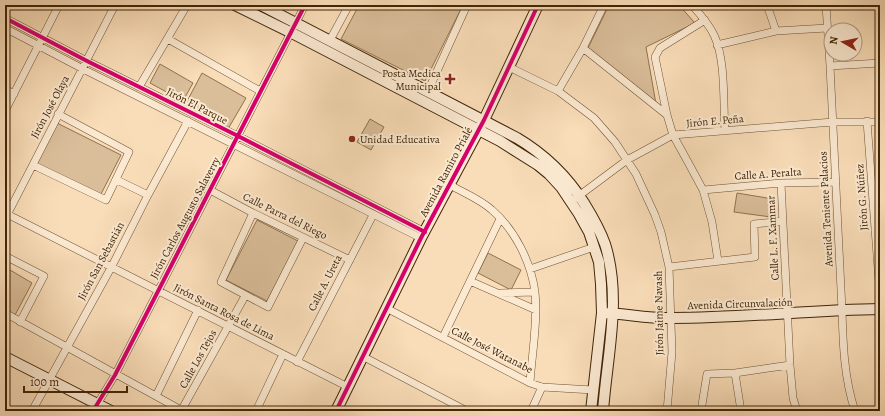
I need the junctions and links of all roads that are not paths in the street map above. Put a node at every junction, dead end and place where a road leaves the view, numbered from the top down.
1 (59, 5) edge
2 (115, 5) edge
3 (187, 5) edge
4 (235, 5) edge
5 (261, 5) edge
6 (306, 5) edge
7 (349, 5) edge
8 (467, 5) edge
9 (604, 5) edge
10 (692, 5) edge
11 (768, 5) edge
12 (826, 5) edge
13 (535, 6) edge
14 (5, 18) edge
15 (705, 20) junction
16 (827, 22) edge
17 (297, 23) junction
18 (5, 28) edge
19 (823, 28) edge
20 (776, 31) junction
21 (292, 33) junction
22 (43, 38) junction
23 (168, 39) junction
24 (330, 40) junction
25 (718, 45) junction
26 (38, 46) junction
27 (583, 48) junction
28 (87, 61) junction
29 (830, 62) edge
30 (880, 63) edge
31 (830, 66) junction
32 (508, 67) junction
33 (83, 69) junction
34 (139, 87) junction
35 (5, 89) edge
36 (260, 91) junction
37 (428, 91) junction
38 (558, 91) junction
39 (14, 94) junction
40 (5, 111) edge
41 (58, 114) junction
42 (667, 115) junction
43 (484, 120) junction
44 (188, 121) junction
45 (868, 121) junction
46 (833, 122) junction
47 (880, 122) edge
48 (479, 130) junction
49 (725, 131) junction
50 (673, 135) junction
51 (238, 136) junction
52 (234, 144) junction
53 (627, 160) junction
54 (33, 165) junction
55 (117, 180) junction
56 (836, 182) junction
57 (781, 183) junction
58 (450, 185) junction
59 (210, 190) junction
60 (702, 190) junction
61 (148, 195) junction
62 (575, 198) junction
63 (253, 213) junction
64 (372, 215) junction
65 (6, 216) edge
66 (500, 219) junction
67 (783, 221) junction
68 (423, 235) junction
69 (303, 238) junction
70 (594, 247) junction
71 (5, 256) edge
72 (350, 260) junction
73 (718, 261) junction
74 (112, 266) junction
75 (669, 267) junction
76 (530, 268) junction
77 (470, 281) junction
78 (157, 290) junction
79 (535, 292) junction
80 (499, 294) junction
81 (880, 295) edge
82 (245, 296) junction
83 (388, 309) junction
84 (880, 309) edge
85 (198, 310) junction
86 (536, 310) junction
87 (842, 310) junction
88 (5, 313) edge
89 (602, 313) junction
90 (613, 313) junction
91 (788, 314) junction
92 (672, 319) junction
93 (20, 322) junction
94 (229, 326) junction
95 (443, 337) junction
96 (68, 347) junction
97 (283, 354) junction
98 (5, 357) edge
99 (364, 357) junction
100 (297, 362) junction
101 (790, 365) junction
102 (735, 373) junction
103 (115, 375) junction
104 (49, 380) junction
105 (530, 383) junction
106 (348, 386) junction
107 (542, 387) junction
108 (593, 390) junction
109 (156, 396) junction
110 (95, 408) edge
111 (32, 411) edge
112 (111, 411) edge
113 (182, 411) edge
114 (256, 411) edge
115 (336, 411) edge
116 (466, 411) edge
117 (531, 411) edge
118 (591, 411) edge
119 (603, 411) edge
120 (667, 411) edge
121 (701, 411) edge
122 (741, 411) edge
123 (796, 411) edge
124 (855, 411) edge

1 - 22 street
2 - 28 street, Jirón José Olaya
3 - 23 street
4 - 21 main road
5 - 17 main road
6 - 17 street, Jirón Carlos Augusto Salaverry
7 - 24 street
8 - 37 street
9 - 27 street
10 - 15 street
11 - 20 street
12 - 16 street, Avenida Teniente Palacios
13 - 32 main road, Avenida Ramiro Prialé
14 - 22 street, Jirón El Parque
15 - 25 street
15 - 42 street
17 - 21 street, Jirón Carlos Augusto Salaverry
17 - 24 main road
18 - 26 street, Jirón El Parque
19 - 20 street
20 - 25 street
21 - 36 street, Jirón Carlos Augusto Salaverry
21 - 48 main road
22 - 26 street
22 - 28 street, Jirón El Parque
23 - 34 street
23 - 36 street
24 - 37 main road
25 - 49 street
26 - 33 street, Jirón El Parque
26 - 39 street
27 - 38 street
27 - 42 street
28 - 33 street, Jirón José Olaya
28 - 34 street, Jirón El Parque
29 - 31 street, Avenida Teniente Palacios
30 - 31 street
31 - 46 street, Avenida Teniente Palacios
32 - 38 street, Jirón Jaime Navash
32 - 43 main road, Avenida Ramiro Prialé
33 - 41 street, Jirón José Olaya
33 - 44 street, Jirón El Parque
34 - 51 street, Jirón El Parque
35 - 39 street
36 - 51 street, Jirón Carlos Augusto Salaverry
37 - 43 main road
38 - 53 street, Jirón Jaime Navash
39 - 40 street
41 - 54 street, Jirón José Olaya
41 - 55 street
42 - 50 street
43 - 48 main road, Avenida Ramiro Prialé
43 - 62 main road
44 - 52 street, Jirón El Parque
44 - 61 street, Jirón San Sebastián
45 - 46 street, Jirón E. Peña
45 - 47 street, Jirón E. Peña
45 - 81 street, Jirón G. Núñez
46 - 49 street, Jirón E. Peña
46 - 56 street, Avenida Teniente Palacios
48 - 58 main road, Avenida Ramiro Prialé
48 - 62 main road
49 - 50 street, Jirón E. Peña
50 - 53 street, Jirón E. Peña
50 - 60 street
51 - 52 street, Jirón Carlos Augusto Salaverry
51 - 68 street, Jirón El Parque
52 - 59 street, Jirón Carlos Augusto Salaverry
52 - 64 street, Jirón El Parque
53 - 62 street, Jirón E. Peña
53 - 75 street, Jirón Jaime Navash
54 - 55 street
54 - 65 street, Jirón José Olaya
55 - 61 street
56 - 57 street, Calle A. Peralta
56 - 87 street, Avenida Teniente Palacios
57 - 60 street, Calle A. Peralta
57 - 67 street, Calle L. F. Xammar
58 - 66 street
58 - 68 main road, Avenida Ramiro Prialé
59 - 63 street, Calle Parra del Riego
59 - 78 street, Jirón Carlos Augusto Salaverry
60 - 73 street
61 - 74 street, Jirón San Sebastián
62 - 70 main road
62 - 90 main road
63 - 69 street, Calle Parra del Riego
63 - 82 street
64 - 68 street, Jirón El Parque
64 - 72 street, Calle A. Ureta
65 - 74 street, Jirón Santa Rosa de Lima
66 - 76 street
66 - 77 street
67 - 73 street
67 - 91 street, Calle L. F. Xammar
68 - 83 main road, Avenida Ramiro Prialé
69 - 72 street, Calle Parra del Riego
69 - 82 street
70 - 76 street
70 - 89 main road
71 - 93 street
72 - 100 street, Calle A. Ureta
73 - 75 street
74 - 78 street, Jirón Santa Rosa de Lima
74 - 96 street, Jirón San Sebastián
75 - 92 street, Jirón Jaime Navash
76 - 79 street
77 - 80 street
77 - 95 street
78 - 85 street, Jirón Santa Rosa de Lima
78 - 103 street, Jirón Carlos Augusto Salaverry
79 - 80 street
79 - 86 street
80 - 86 street
82 - 94 street, Calle Los Tejos
83 - 95 street, Calle José Watanabe
83 - 99 main road, Avenida Ramiro Prialé
84 - 87 main road, Avenida Circunvalación
85 - 94 street, Jirón Santa Rosa de Lima
85 - 109 street
86 - 105 street
87 - 91 main road, Avenida Circunvalación
87 - 124 street, Avenida Teniente Palacios
88 - 93 street
89 - 90 main road, Avenida Circunvalación
89 - 108 main road
90 - 92 main road, Avenida Circunvalación
90 - 119 main road
91 - 92 main road, Avenida Circunvalación
91 - 101 street, Calle L. F. Xammar
92 - 120 street, Jirón Jaime Navash
93 - 96 street
94 - 97 street, Jirón Santa Rosa de Lima
94 - 113 street, Calle Los Tejos
95 - 105 street, Calle José Watanabe
96 - 103 street
96 - 104 street, Jirón San Sebastián
97 - 100 street, Jirón Santa Rosa de Lima
97 - 114 street
98 - 104 main road
99 - 106 main road, Avenida Ramiro Prialé
99 - 116 street
100 - 106 street, Jirón Santa Rosa de Lima
101 - 102 street
101 - 123 street, Calle L. F. Xammar
102 - 121 street
102 - 122 street
103 - 109 street
103 - 110 street, Jirón Carlos Augusto Salaverry
104 - 110 main road
104 - 111 street, Jirón San Sebastián
105 - 107 street, Calle José Watanabe
106 - 115 main road, Avenida Ramiro Prialé
107 - 108 street, Calle José Watanabe
107 - 117 street
108 - 118 main road
109 - 113 street
110 - 112 main road

